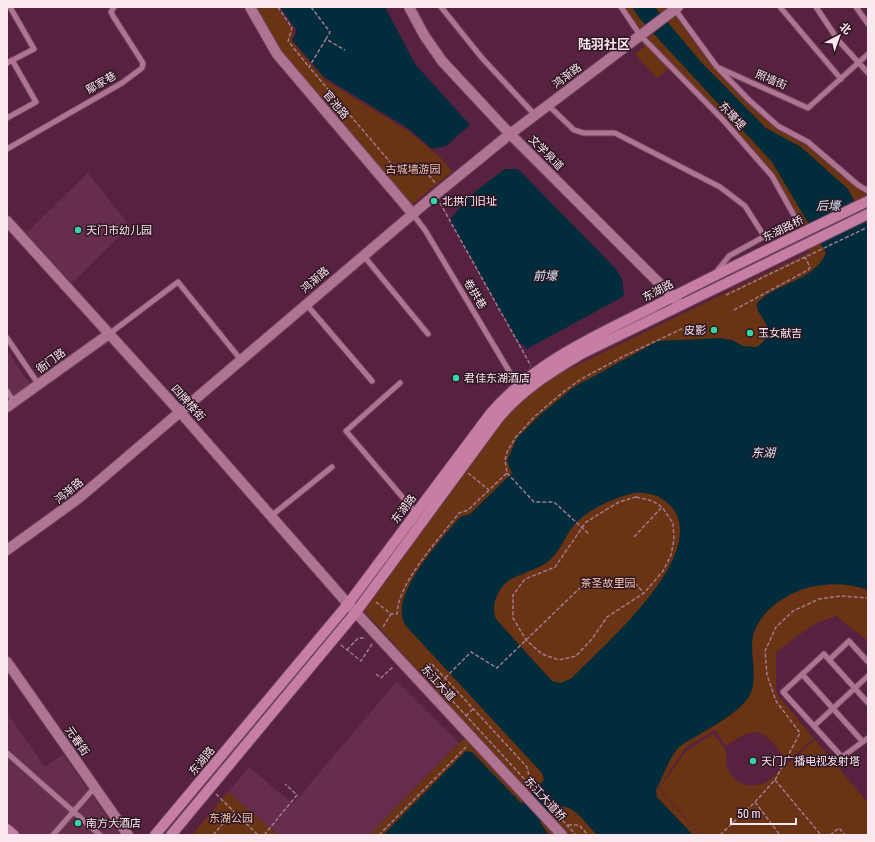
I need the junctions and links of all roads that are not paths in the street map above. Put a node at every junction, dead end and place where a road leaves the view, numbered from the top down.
1 (10, 7) edge
2 (114, 7) edge
3 (250, 7) edge
4 (409, 7) edge
5 (441, 7) edge
6 (621, 7) edge
7 (780, 7) edge
8 (816, 7) edge
9 (856, 7) edge
10 (674, 9) edge
11 (868, 24) edge
12 (642, 34) junction
13 (868, 54) edge
14 (10, 62) edge
15 (858, 64) junction
16 (717, 67) junction
17 (868, 73) edge
18 (841, 79) junction
19 (548, 105) junction
20 (535, 115) junction
21 (7, 118) edge
22 (510, 134) junction
23 (7, 149) edge
24 (868, 191) edge
25 (868, 201) edge
26 (412, 213) junction
27 (868, 214) edge
28 (7, 221) edge
29 (764, 236) junction
30 (363, 255) junction
31 (730, 268) joint
32 (714, 276) junction
33 (735, 278) joint
34 (672, 297) junction
35 (306, 304) junction
36 (680, 305) junction
37 (109, 334) junction
38 (428, 334) dead end
39 (7, 338) edge
40 (241, 360) junction
41 (372, 381) dead end
42 (400, 383) dead end
43 (39, 385) junction
44 (518, 386) junction
45 (7, 391) edge
46 (11, 404) edge
47 (180, 412) junction
48 (332, 467) dead end
49 (416, 513) junction
50 (271, 516) junction
51 (7, 550) edge
52 (348, 604) junction
53 (356, 612) junction
54 (829, 660) junction
55 (868, 662) edge
56 (9, 668) edge
57 (802, 674) junction
58 (868, 676) edge
59 (855, 688) junction
60 (868, 703) edge
61 (833, 708) junction
62 (814, 726) junction
63 (868, 738) edge
64 (863, 742) junction
65 (7, 753) edge
66 (510, 779) joint
67 (95, 787) junction
68 (73, 811) junction
69 (7, 829) edge
70 (14, 835) edge
71 (52, 835) edge
72 (100, 835) edge
73 (128, 835) edge
74 (156, 835) edge
75 (171, 835) edge
76 (562, 835) edge

1 - 14 lane
2 - 23 lane, 鄢家巷
3 - 26 street, 官池路
4 - 22 street, 文学泉道
5 - 20 lane
6 - 12 lane, 东壕堤
7 - 18 lane
8 - 15 lane
9 - 11 lane
10 - 12 street, 鸿渐路
10 - 16 lane, 照墙街
12 - 19 street, 鸿渐路
12 - 29 lane, 东壕堤
13 - 15 lane, 照墙街
14 - 21 lane
15 - 17 lane
15 - 18 lane, 照墙街
16 - 18 lane, 照墙街
16 - 24 lane
19 - 20 street, 鸿渐路
19 - 29 lane
20 - 22 street, 鸿渐路
22 - 26 street, 鸿渐路
22 - 34 street, 文学泉道
25 - 31 main road, 东湖路桥
26 - 30 street, 鸿渐路
26 - 44 lane, 卷拱巷
27 - 33 main road, 东湖路桥
28 - 37 street, 四牌楼街
29 - 32 lane
30 - 35 street, 鸿渐路
30 - 38 lane
31 - 32 main road, 东湖路
32 - 34 main road, 东湖路
33 - 36 main road, 东湖路
34 - 36 street, 文学泉道
34 - 44 main road, 东湖路
35 - 40 street, 鸿渐路
35 - 41 lane
36 - 53 main road, 东湖路
37 - 40 lane
37 - 43 street, 衙门路
37 - 47 street, 四牌楼街
39 - 43 lane
40 - 47 street, 鸿渐路
42 - 49 lane
43 - 46 street, 衙门路
44 - 49 main road, 东湖路
45 - 46 lane
47 - 50 street, 四牌楼街
47 - 51 street, 鸿渐路
48 - 50 lane
49 - 52 main road, 东湖路
50 - 52 street, 四牌楼街
52 - 53 street, 东江大道
52 - 74 main road, 东湖路
53 - 66 street, 东江大道
53 - 75 main road, 东湖路
54 - 55 lane
54 - 57 lane
54 - 59 lane
56 - 67 street, 元春街
57 - 61 lane
57 - 62 lane
58 - 59 lane
59 - 60 lane
59 - 61 lane
61 - 62 lane
61 - 64 lane
62 - 64 lane
63 - 64 lane
65 - 68 lane
66 - 76 street, 东江大道桥
67 - 68 lane
67 - 73 street, 元春街
68 - 71 lane
68 - 72 lane
69 - 70 main road

